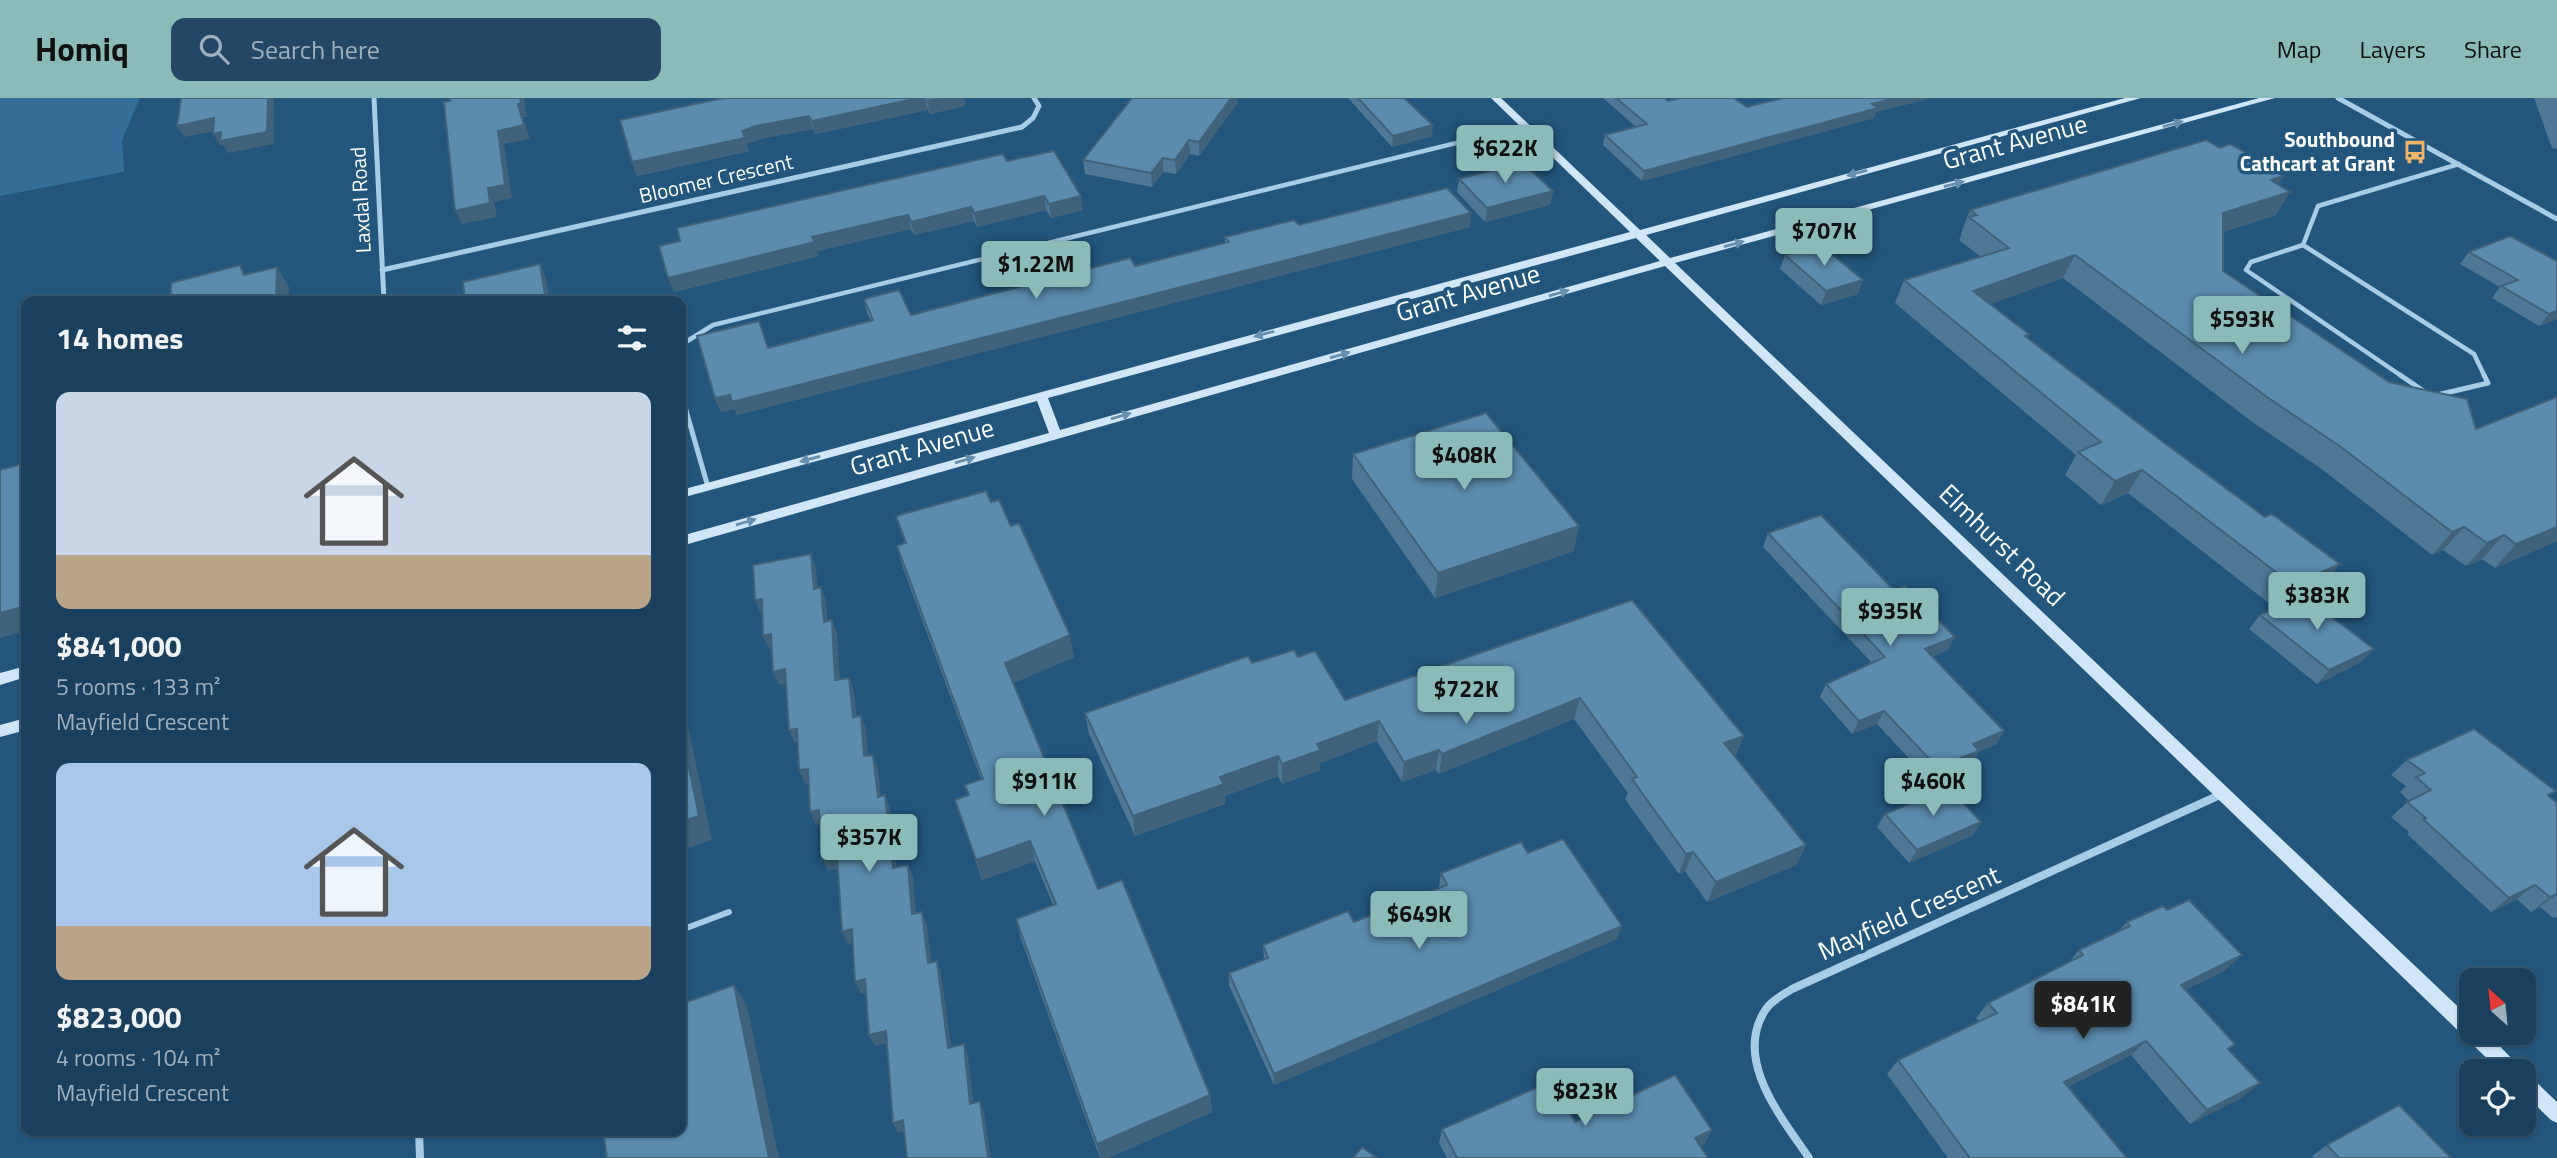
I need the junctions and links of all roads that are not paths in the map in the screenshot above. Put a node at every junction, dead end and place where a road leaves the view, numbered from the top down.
1 (374, 98) edge
2 (1034, 98) edge
3 (1496, 98) edge
4 (2136, 98) edge
5 (2270, 98) edge
6 (2338, 98) edge
7 (1526, 126) junction
8 (2459, 164) junction
9 (2557, 219) edge
10 (1637, 232) junction
11 (2303, 245) junction
12 (1668, 262) junction
13 (382, 270) junction
14 (384, 296) edge
15 (686, 342) edge
16 (1041, 395) junction
17 (686, 410) edge
18 (1056, 435) junction
19 (708, 487) junction
20 (686, 493) edge
21 (686, 540) edge
22 (21, 673) edge
23 (0, 679) edge
24 (21, 726) edge
25 (0, 732) edge
26 (2224, 793) junction
27 (729, 912) dead end
28 (686, 928) edge
29 (2459, 1019) edge
30 (2485, 1045) edge
31 (2500, 1059) edge
32 (2536, 1094) edge
33 (2557, 1114) edge
34 (419, 1136) edge
35 (421, 1158) edge
36 (1809, 1158) edge

1 - 13 street, Laxdal Road
2 - 13 street, Bloomer Crescent
3 - 7 main road, Elmhurst Road
4 -> 10 main road, Grant Avenue
12 -> 5 main road, Grant Avenue
6 - 8 street
7 - 10 main road, Elmhurst Road
7 - 15 lane
8 - 9 street
8 - 11 lane
10 - 12 main road, Elmhurst Road
10 -> 16 main road, Grant Avenue
11 - 11 lane
18 -> 12 main road, Grant Avenue
12 - 26 main road, Elmhurst Road
13 - 14 street, Laxdal Road
16 - 18 main road
16 -> 19 main road, Grant Avenue
17 - 19 lane
21 -> 18 main road, Grant Avenue
19 - 20 main road, Grant Avenue
22 - 23 main road
24 - 25 main road
26 - 29 main road, Elmhurst Road
26 - 36 street, Mayfield Crescent
27 - 28 lane
30 - 31 main road, Elmhurst Road
32 - 33 main road
34 - 35 street

